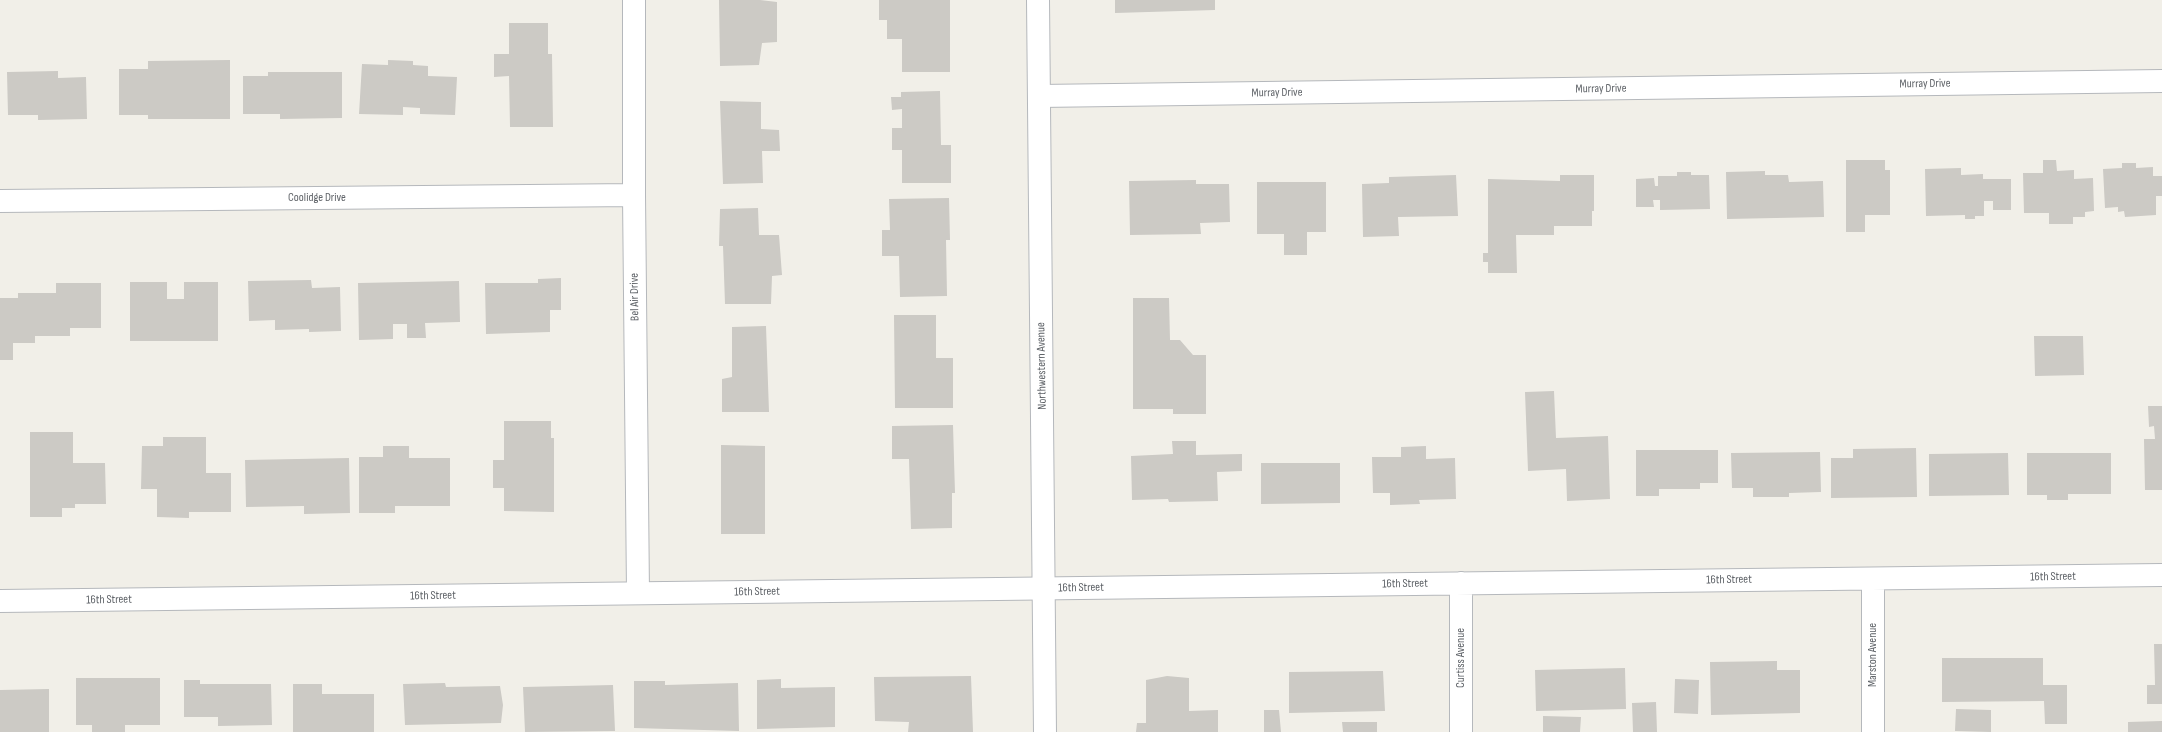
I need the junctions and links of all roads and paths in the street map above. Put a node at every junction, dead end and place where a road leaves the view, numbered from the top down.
1 (634, 0) edge
2 (1038, 0) edge
3 (2162, 81) edge
4 (1039, 96) junction
5 (634, 195) junction
6 (0, 201) edge
7 (2162, 575) edge
8 (1873, 579) junction
9 (1461, 583) junction
10 (1044, 589) junction
11 (638, 593) junction
12 (0, 601) edge
13 (1045, 732) edge
14 (1461, 732) edge
15 (1873, 732) edge

1 - 5 street, Bel Air Drive
2 - 4 street, Northwestern Avenue
3 - 4 street, Murray Drive
4 - 10 street, Northwestern Avenue
5 - 6 street, Coolidge Drive
5 - 11 street, Bel Air Drive
7 - 8 street, 16th Street
8 - 9 street, 16th Street
8 - 15 street, Marston Avenue
9 - 10 street, 16th Street
9 - 14 street, Curtiss Avenue
10 - 11 street, 16th Street
10 - 13 street, Northwestern Avenue
11 - 12 street, 16th Street

